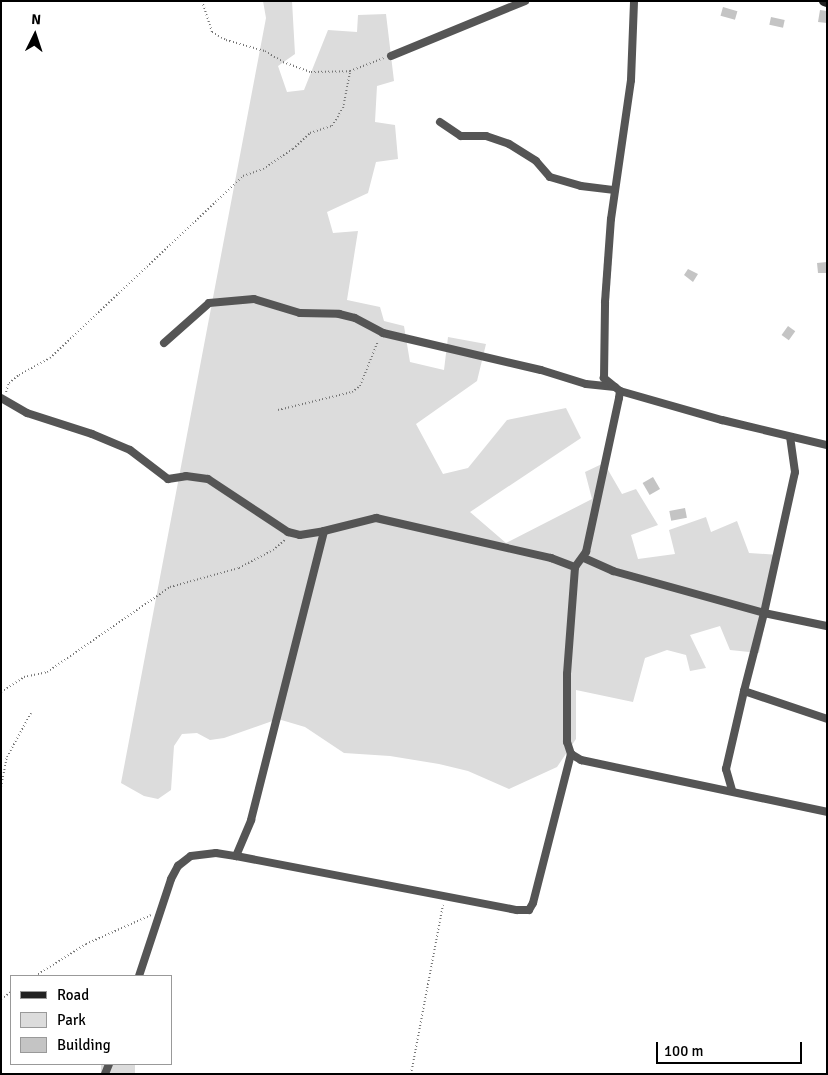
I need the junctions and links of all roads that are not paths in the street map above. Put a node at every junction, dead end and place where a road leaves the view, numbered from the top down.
1 (525, 1) edge
2 (634, 1) edge
3 (391, 56) road end
4 (440, 122) dead end
5 (615, 190) junction
6 (164, 343) dead end
7 (617, 389) junction
8 (2, 398) edge
9 (790, 437) junction
10 (827, 445) edge
11 (324, 531) junction
12 (584, 558) junction
13 (574, 567) junction
14 (764, 613) junction
15 (827, 626) edge
16 (744, 691) junction
17 (827, 719) edge
18 (571, 754) junction
19 (732, 790) junction
20 (827, 812) edge
21 (236, 856) junction
22 (139, 975) edge

1 - 3 street
2 - 5 street
4 - 5 street
5 - 7 street
6 - 7 street
7 - 9 street
7 - 12 street
8 - 11 street
9 - 10 street
9 - 14 street
11 - 13 street
11 - 21 street
12 - 13 street
12 - 14 street
13 - 18 street
14 - 15 street
14 - 16 street
16 - 17 street
16 - 19 street
18 - 19 street
18 - 21 street
19 - 20 street
21 - 22 street

